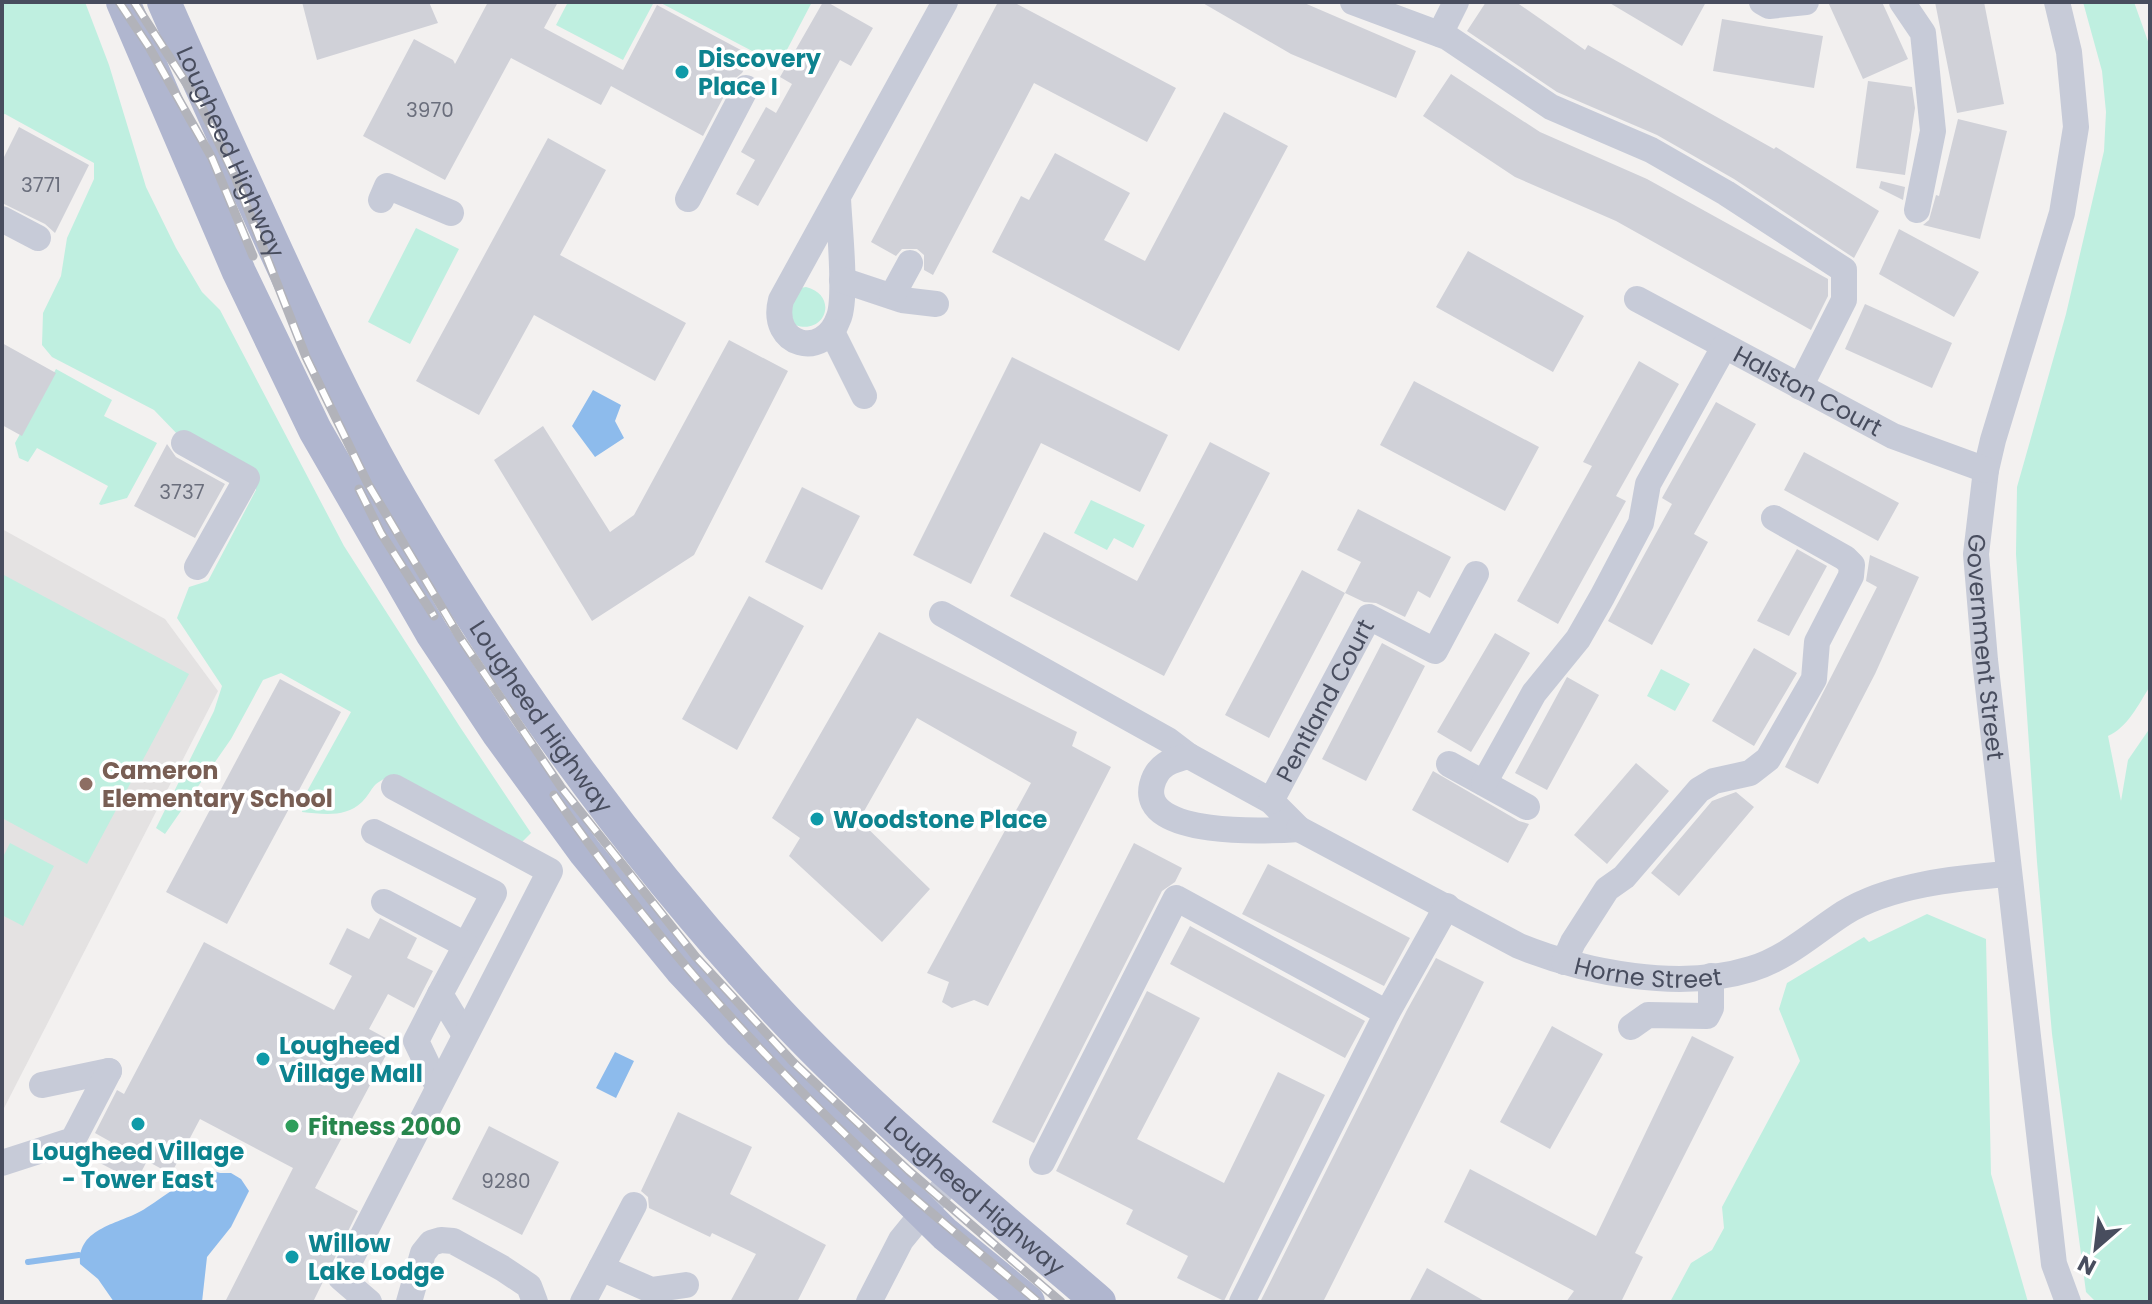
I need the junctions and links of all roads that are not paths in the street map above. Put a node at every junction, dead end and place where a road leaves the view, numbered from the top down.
1 (123, 2) edge
2 (164, 2) edge
3 (945, 2) edge
4 (1353, 2) edge
5 (1456, 2) edge
6 (1762, 2) edge
7 (1806, 2) edge
8 (1902, 2) edge
9 (2057, 2) edge
10 (1440, 34) junction
11 (746, 88) dead end
12 (838, 198) junction
13 (688, 199) dead end
14 (381, 200) dead end
15 (1917, 210) dead end
16 (451, 213) dead end
17 (2, 219) edge
18 (38, 238) dead end
19 (910, 263) dead end
20 (842, 280) junction
21 (892, 296) junction
22 (1637, 299) dead end
23 (936, 304) dead end
24 (832, 332) junction
25 (1724, 347) junction
26 (1800, 387) junction
27 (864, 396) dead end
28 (184, 443) dead end
29 (1986, 470) junction
30 (1774, 518) dead end
31 (197, 567) dead end
32 (1476, 574) dead end
33 (942, 614) dead end
34 (1189, 756) junction
35 (1449, 764) dead end
36 (1484, 783) junction
37 (394, 787) dead end
38 (1271, 801) junction
39 (1527, 807) dead end
40 (1299, 829) junction
41 (374, 832) dead end
42 (2008, 874) junction
43 (384, 902) dead end
44 (1447, 906) junction
45 (466, 945) junction
46 (1564, 962) junction
47 (1711, 976) junction
48 (440, 994) junction
49 (1387, 1013) junction
50 (1631, 1027) dead end
51 (465, 1035) junction
52 (42, 1085) dead end
53 (438, 1087) junction
54 (1042, 1162) dead end
55 (2, 1163) edge
56 (953, 1176) junction
57 (634, 1205) dead end
58 (924, 1212) junction
59 (601, 1268) junction
60 (686, 1285) dead end
61 (369, 1302) edge
62 (409, 1302) edge
63 (535, 1302) edge
64 (583, 1302) edge
65 (869, 1302) edge
66 (1028, 1302) edge
67 (1099, 1302) edge
68 (1242, 1302) edge
69 (2068, 1302) edge

1 - 58 main road, Lougheed Highway
2 - 56 main road, Lougheed Highway
3 - 12 street
4 - 10 street
5 - 10 street
6 - 7 street
8 - 15 street
9 - 29 street, Government Street
10 - 26 street
11 - 13 street
12 - 20 street
12 - 24 street
14 - 16 street
17 - 18 street
19 - 21 street
20 - 21 street
20 - 24 street
21 - 23 street
22 - 25 street, Halston Court
24 - 27 street
25 - 26 street, Halston Court
25 - 36 street
26 - 29 street, Halston Court
28 - 31 street
29 - 42 street, Government Street
30 - 46 street
32 - 38 street, Pentland Court
33 - 34 street
34 - 38 street, Horne Street
34 - 40 street, Horne Street
35 - 36 street
36 - 39 street
37 - 51 street
38 - 40 street, Horne Street
40 - 44 street, Horne Street
41 - 45 street
42 - 47 street, Horne Street
42 - 69 street, Government Street
43 - 45 street
44 - 46 street, Horne Street
44 - 49 street
45 - 48 street
46 - 47 street, Horne Street
47 - 50 street
48 - 51 street
48 - 53 street
49 - 54 street
49 - 68 street
51 - 53 street
52 - 55 street
53 - 61 street
56 - 58 street
56 - 67 main road, Lougheed Highway
57 - 59 street
58 - 65 street
58 - 66 main road, Lougheed Highway
59 - 60 street
59 - 64 street
62 - 63 street

